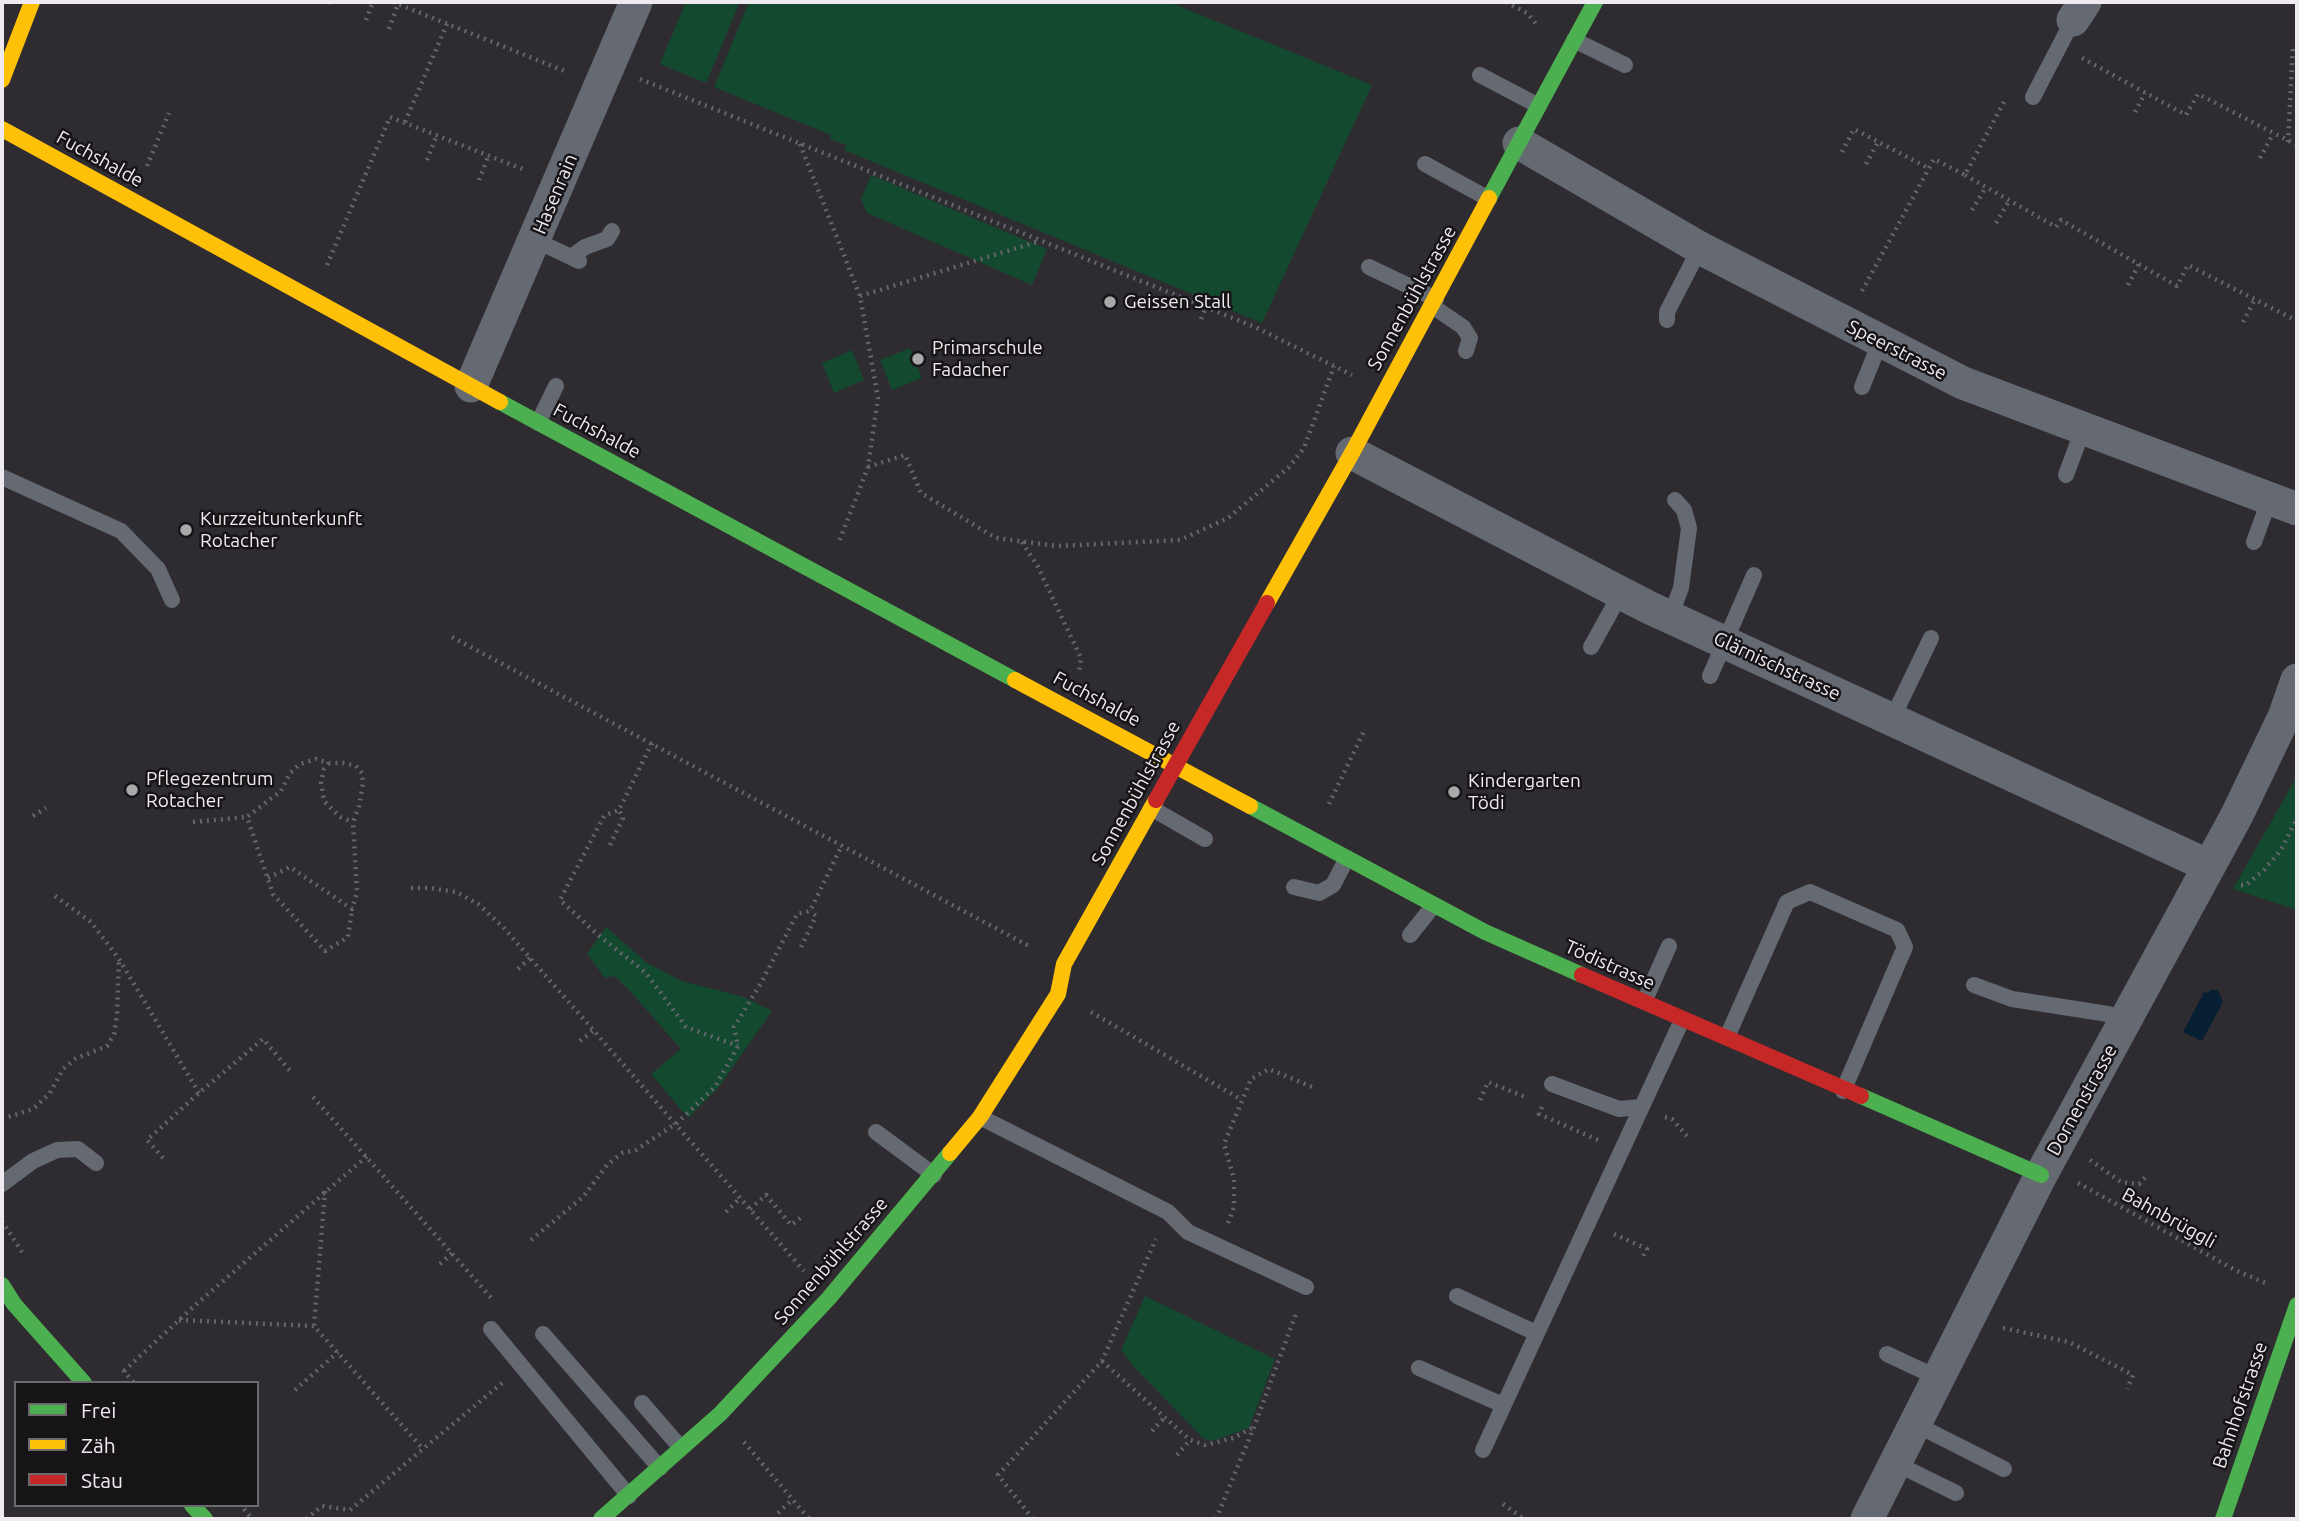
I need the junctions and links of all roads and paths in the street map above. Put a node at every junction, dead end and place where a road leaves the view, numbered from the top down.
1 (32, 2) edge
2 (373, 2) edge
3 (636, 2) edge
4 (1506, 2) edge
5 (1595, 2) edge
6 (396, 3) edge
7 (2079, 11) edge
8 (366, 20) dead end
9 (447, 24) junction
10 (1537, 24) dead end
11 (389, 29) dead end
12 (1574, 40) junction
13 (2292, 46) dead end
14 (2085, 59) dead end
15 (1625, 65) dead end
16 (610, 67) junction
17 (573, 74) dead end
18 (1480, 75) dead end
19 (2, 80) edge
20 (2011, 89) dead end
21 (2145, 93) junction
22 (2033, 97) dead end
23 (1539, 106) junction
24 (2135, 112) dead end
25 (169, 114) dead end
26 (405, 122) junction
27 (2, 129) edge
28 (2273, 134) junction
29 (437, 135) junction
30 (1878, 142) junction
31 (2288, 142) junction
32 (1519, 143) junction
33 (800, 144) junction
34 (2297, 145) edge
35 (1842, 152) dead end
36 (489, 155) junction
37 (2260, 158) dead end
38 (426, 160) dead end
39 (1425, 164) dead end
40 (1866, 164) dead end
41 (146, 167) dead end
42 (1928, 168) junction
43 (533, 173) dead end
44 (1965, 175) junction
45 (479, 180) dead end
46 (1986, 187) junction
47 (1489, 199) junction
48 (2009, 201) junction
49 (1972, 210) dead end
50 (1996, 223) dead end
51 (612, 231) dead end
52 (535, 240) junction
53 (1041, 241) junction
54 (1700, 248) junction
55 (2139, 264) junction
56 (326, 267) dead end
57 (1369, 267) dead end
58 (2128, 285) dead end
59 (860, 296) junction
60 (2255, 299) junction
61 (1434, 303) junction
62 (1206, 307) junction
63 (1201, 319) dead end
64 (1667, 320) dead end
65 (2243, 321) dead end
66 (2297, 321) edge
67 (1845, 323) junction
68 (1880, 342) junction
69 (1466, 351) dead end
70 (1334, 366) junction
71 (1362, 380) dead end
72 (471, 386) junction
73 (556, 386) dead end
74 (1861, 387) dead end
75 (538, 423) junction
76 (2083, 429) junction
77 (1352, 453) junction
78 (868, 467) junction
79 (2066, 475) dead end
80 (2, 477) edge
81 (1675, 500) dead end
82 (2284, 504) edge
83 (842, 534) dead end
84 (1021, 541) junction
85 (2254, 542) dead end
86 (1754, 575) dead end
87 (1620, 593) junction
88 (172, 600) dead end
89 (1670, 617) junction
90 (452, 636) dead end
91 (1931, 638) dead end
92 (1726, 642) junction
93 (1591, 647) dead end
94 (1079, 674) dead end
95 (1710, 676) dead end
96 (2297, 680) edge
97 (1892, 719) junction
98 (1365, 729) dead end
99 (652, 743) junction
100 (329, 763) junction
101 (1175, 765) junction
102 (1329, 805) dead end
103 (46, 808) dead end
104 (1151, 808) junction
105 (619, 810) junction
106 (33, 816) dead end
107 (247, 817) junction
108 (2297, 818) edge
109 (193, 822) dead end
110 (353, 822) junction
111 (1205, 839) dead end
112 (610, 845) dead end
113 (842, 845) junction
114 (1347, 858) junction
115 (2209, 866) junction
116 (268, 878) junction
117 (1294, 887) dead end
118 (411, 888) dead end
119 (55, 896) dead end
120 (1434, 905) junction
121 (352, 909) junction
122 (810, 911) junction
123 (1410, 935) dead end
124 (1669, 946) dead end
125 (801, 947) dead end
126 (531, 957) junction
127 (119, 959) junction
128 (1064, 964) junction
129 (518, 969) dead end
130 (1974, 985) dead end
131 (1644, 1002) junction
132 (1098, 1016) dead end
133 (1682, 1020) junction
134 (2125, 1021) junction
135 (594, 1030) junction
136 (1726, 1039) junction
137 (580, 1041) dead end
138 (738, 1046) junction
139 (291, 1072) dead end
140 (1552, 1084) dead end
141 (1312, 1087) dead end
142 (1843, 1091) junction
143 (199, 1093) junction
144 (313, 1097) dead end
145 (1242, 1100) junction
146 (1641, 1107) junction
147 (980, 1117) junction
148 (2, 1119) edge
149 (677, 1123) junction
150 (876, 1132) dead end
151 (2061, 1139) junction
152 (367, 1156) junction
153 (163, 1158) dead end
154 (96, 1163) dead end
155 (2148, 1174) dead end
156 (933, 1175) junction
157 (2041, 1175) junction
158 (2074, 1181) dead end
159 (2, 1184) edge
160 (326, 1191) junction
161 (741, 1197) junction
162 (750, 1209) junction
163 (726, 1212) dead end
164 (1168, 1212) junction
165 (803, 1216) dead end
166 (1587, 1223) junction
167 (531, 1240) dead end
168 (1218, 1246) junction
169 (452, 1253) junction
170 (1643, 1256) dead end
171 (440, 1264) dead end
172 (812, 1279) dead end
173 (2264, 1282) dead end
174 (2, 1285) edge
175 (1306, 1287) joint
176 (1457, 1296) dead end
177 (2297, 1305) edge
178 (1971, 1314) junction
179 (178, 1320) junction
180 (314, 1326) junction
181 (491, 1329) joint
182 (1535, 1333) junction
183 (543, 1334) dead end
184 (338, 1352) junction
185 (1888, 1354) dead end
186 (1102, 1361) junction
187 (522, 1366) junction
188 (1419, 1368) dead end
189 (124, 1371) dead end
190 (1938, 1378) junction
191 (81, 1381) edge
192 (2127, 1389) dead end
193 (295, 1390) dead end
194 (642, 1403) dead end
195 (1503, 1405) junction
196 (720, 1414) junction
197 (1165, 1417) junction
198 (1915, 1424) junction
199 (1254, 1427) junction
200 (1152, 1431) dead end
201 (1191, 1440) junction
202 (681, 1448) junction
203 (423, 1449) junction
204 (1483, 1450) dead end
205 (1178, 1455) dead end
206 (1895, 1463) junction
207 (660, 1468) junction
208 (2004, 1469) dead end
209 (1956, 1493) dead end
210 (629, 1496) junction
211 (793, 1499) junction
212 (1503, 1504) dead end
213 (778, 1513) dead end
214 (306, 1519) edge
215 (601, 1519) edge
216 (809, 1519) edge
217 (1032, 1519) edge
218 (1216, 1519) edge
219 (1524, 1519) edge
220 (1867, 1519) edge
221 (2223, 1519) edge

1 - 19 street
2 - 8 path
3 - 16 street, Hasenrain
4 - 10 path
5 - 12 street, Sonnenbühlstrasse
6 - 9 path
6 - 11 path
7 - 22 lane
9 - 17 path
9 - 26 path
12 - 15 lane
12 - 23 street, Sonnenbühlstrasse
13 - 31 path
14 - 21 path
16 - 33 path
16 - 52 street, Hasenrain
18 - 23 lane
20 - 44 path
21 - 24 path
21 - 28 path
23 - 32 street, Sonnenbühlstrasse
25 - 41 path
26 - 29 path
26 - 56 path
27 - 72 street, Fuchshalde
28 - 31 path
28 - 37 path
29 - 36 path
29 - 38 path
30 - 35 path
30 - 40 path
30 - 42 path
31 - 34 path
32 - 47 street, Sonnenbühlstrasse
32 - 54 street, Speerstrasse
33 - 53 path
33 - 59 path
36 - 43 path
36 - 45 path
39 - 47 lane
42 - 44 path
42 - 67 path
44 - 46 path
46 - 48 path
46 - 49 path
47 - 61 street, Sonnenbühlstrasse
48 - 50 path
48 - 55 path
51 - 52 lane
52 - 72 street, Hasenrain
53 - 59 path
53 - 62 path
54 - 64 lane
54 - 67 street, Speerstrasse
55 - 58 path
55 - 60 path
57 - 61 lane
59 - 78 path
60 - 65 path
60 - 66 path
61 - 69 lane
61 - 77 street, Sonnenbühlstrasse
62 - 63 path
62 - 70 path
67 - 68 street, Speerstrasse
68 - 74 lane
68 - 76 street, Speerstrasse
70 - 71 path
70 - 84 path
72 - 75 street, Fuchshalde
73 - 75 lane
75 - 101 street, Fuchshalde
76 - 79 lane
76 - 82 street, Speerstrasse
77 - 87 street, Glärnischstrasse
77 - 101 street, Sonnenbühlstrasse
78 - 83 path
78 - 84 path
80 - 88 lane
81 - 89 lane
82 - 85 lane
84 - 94 path
86 - 92 lane
87 - 89 street, Glärnischstrasse
87 - 93 lane
89 - 92 street, Glärnischstrasse
90 - 99 path
91 - 97 lane
92 - 95 lane
92 - 97 street, Glärnischstrasse
96 - 115 street, Dornenstrasse
97 - 115 street, Glärnischstrasse
98 - 102 path
99 - 105 path
99 - 113 path
100 - 107 path
100 - 110 path
100 - 110 path
101 - 104 street, Sonnenbühlstrasse
101 - 114 street, Tödistrasse
103 - 106 path
104 - 111 lane
104 - 128 street, Sonnenbühlstrasse
105 - 112 path
105 - 138 path
107 - 109 path
107 - 116 path
108 - 115 path
110 - 121 path
113 - 122 path
113 - 128 path
114 - 117 lane
114 - 120 street, Tödistrasse
115 - 134 street, Dornenstrasse
116 - 121 path
116 - 121 path
118 - 126 path
119 - 127 path
120 - 123 lane
120 - 131 street, Tödistrasse
122 - 125 path
122 - 138 path
124 - 131 lane
126 - 129 path
126 - 135 path
127 - 143 path
127 - 148 path
128 - 147 street, Sonnenbühlstrasse
130 - 134 lane
131 - 133 street, Tödistrasse
132 - 145 path
133 - 136 street, Tödistrasse
133 - 146 lane
134 - 151 street, Dornenstrasse
135 - 137 path
135 - 149 path
136 - 142 street, Tödistrasse
136 - 142 lane
138 - 149 path
139 - 143 path
140 - 146 lane
141 - 145 path
142 - 157 street, Tödistrasse
143 - 153 path
144 - 152 path
145 - 168 path
146 - 166 lane
147 - 156 street, Sonnenbühlstrasse
147 - 164 lane
149 - 161 path
149 - 167 path
150 - 156 lane
151 - 155 path
151 - 157 street, Dornenstrasse
152 - 160 path
152 - 169 path
154 - 159 lane
156 - 196 street, Sonnenbühlstrasse
157 - 178 street, Dornenstrasse
158 - 173 path, Bahnbrüggli
160 - 179 path
160 - 180 path
161 - 162 path
161 - 163 path
162 - 165 path
162 - 172 path
164 - 168 lane
164 - 186 path
166 - 170 path
166 - 182 lane
168 - 175 lane
169 - 171 path
169 - 181 path
174 - 191 street
175 - 199 path
176 - 182 lane
177 - 221 street, Bahnhofstrasse
178 - 190 street, Dornenstrasse
178 - 192 path
179 - 180 path
179 - 189 path
180 - 184 path
181 - 187 lane
182 - 195 lane
183 - 207 lane
184 - 193 path
184 - 203 path
185 - 190 lane
186 - 197 path
186 - 217 path
187 - 203 path
187 - 210 lane
188 - 195 lane
190 - 198 street, Dornenstrasse
194 - 202 lane
195 - 204 lane
196 - 202 street, Sonnenbühlstrasse
196 - 211 path
197 - 200 path
197 - 201 path
198 - 206 street, Dornenstrasse
198 - 208 lane
199 - 201 path
199 - 218 path
201 - 205 path
202 - 207 street, Sonnenbühlstrasse
203 - 214 path
206 - 209 lane
206 - 220 street, Dornenstrasse
207 - 210 street, Sonnenbühlstrasse
210 - 215 street, Sonnenbühlstrasse
211 - 213 path
211 - 216 path
212 - 219 path

